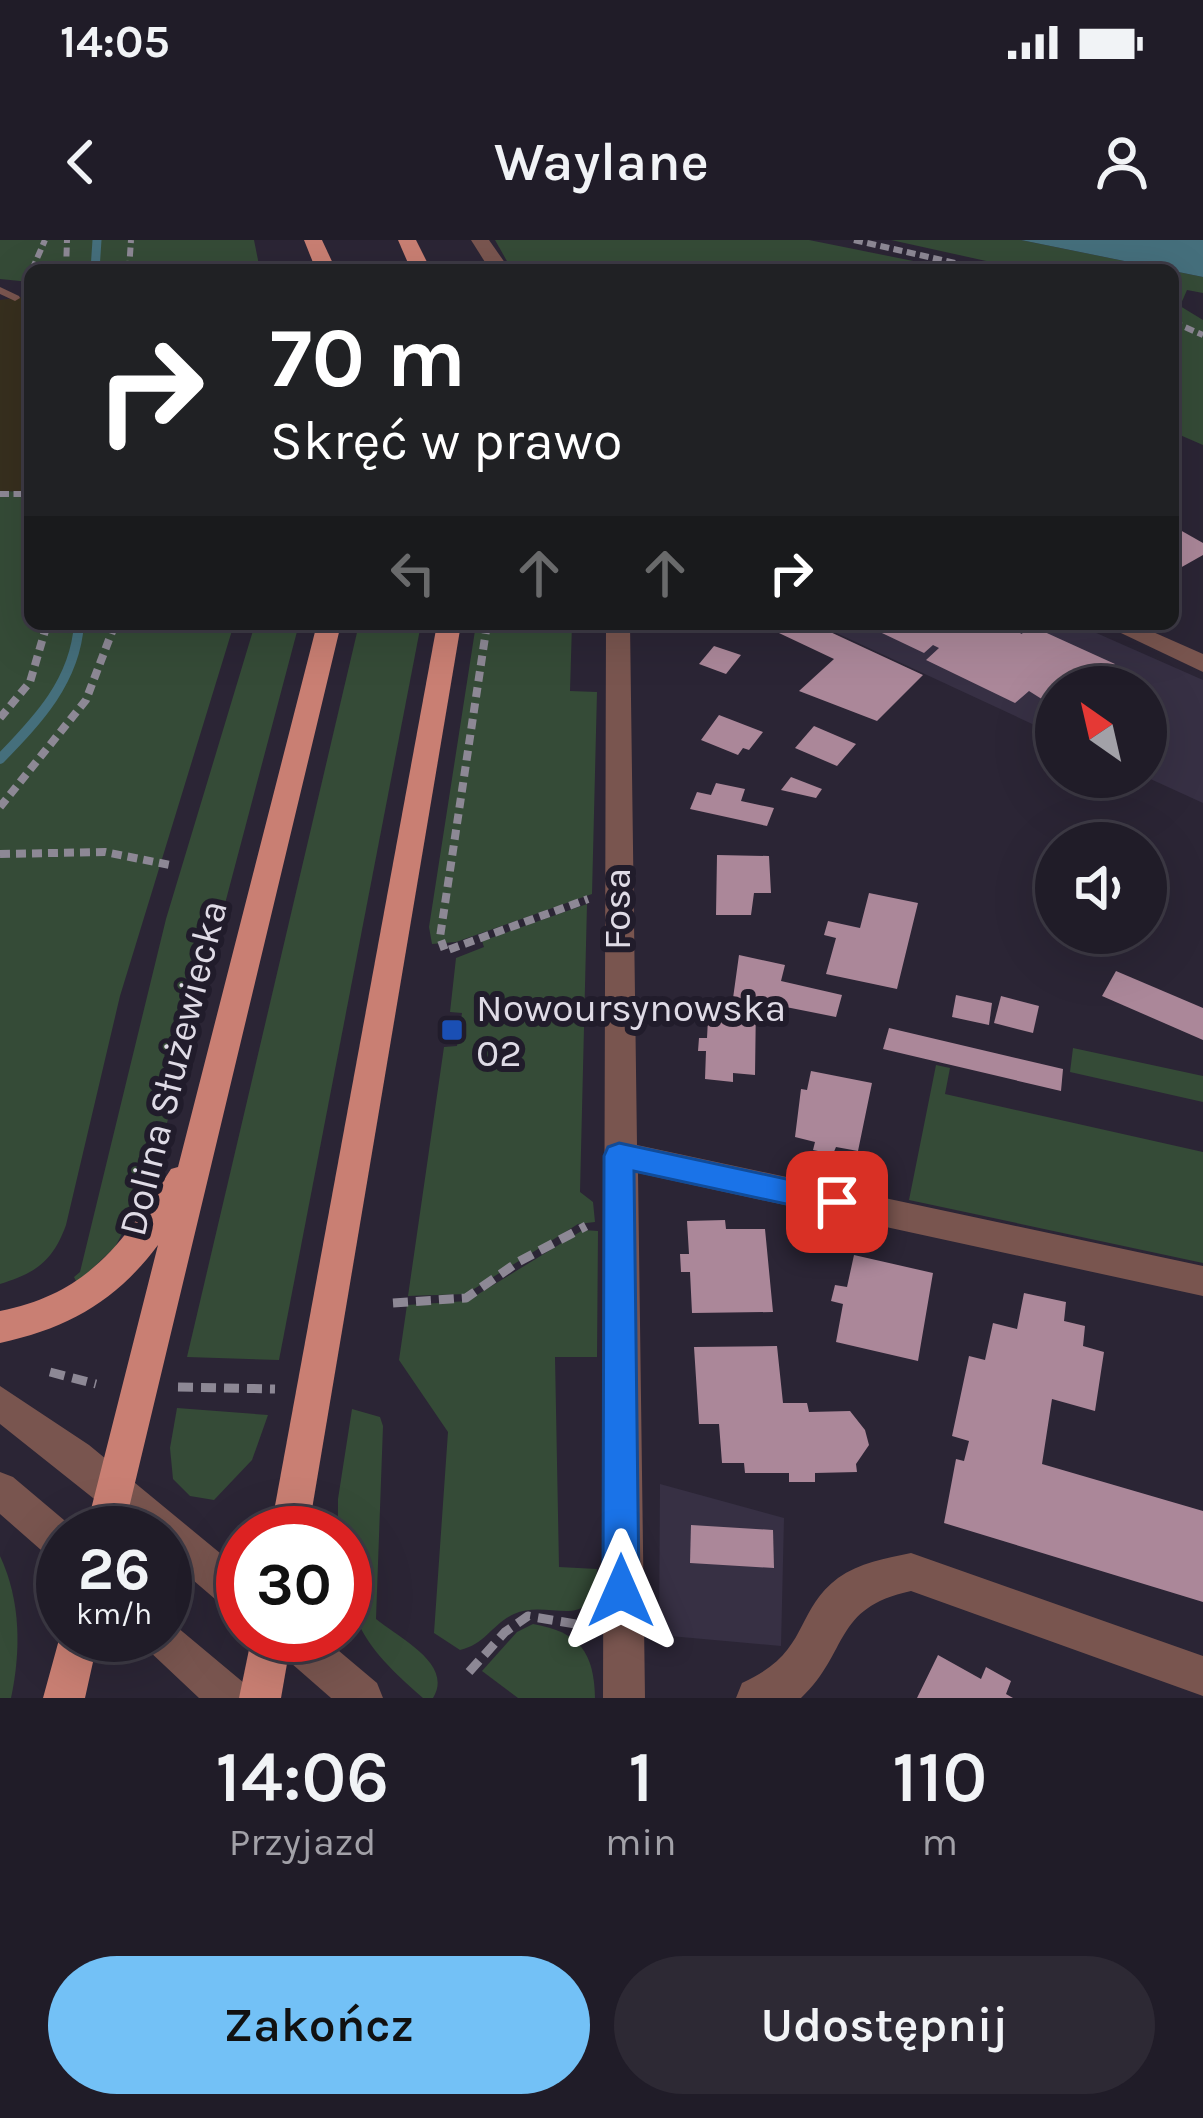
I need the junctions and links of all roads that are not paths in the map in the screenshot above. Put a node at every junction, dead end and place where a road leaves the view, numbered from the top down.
1 (0, 290) edge
2 (15, 298) dead end
3 (328, 630) edge
4 (448, 630) edge
5 (618, 630) edge
6 (1127, 630) edge
7 (1203, 664) edge
8 (619, 1156) junction
9 (196, 1159) junction
10 (1203, 1281) edge
11 (0, 1328) edge
12 (0, 1403) edge
13 (114, 1489) junction
14 (0, 1490) edge
15 (110, 1506) edge
16 (294, 1506) edge
17 (36, 1521) edge
18 (216, 1574) edge
19 (73, 1662) edge
20 (191, 1662) edge
21 (267, 1662) edge
22 (320, 1662) edge
23 (1203, 1676) edge
24 (64, 1698) edge
25 (230, 1698) edge
26 (260, 1698) edge
27 (362, 1698) edge
28 (624, 1698) edge
29 (757, 1698) edge

1 - 2 lane
3 - 9 main road, Dolina Służewiecka
4 - 16 main road
5 - 8 street, Fosa
6 - 7 street
8 - 10 street
8 - 28 street, Fosa
9 - 11 main road
9 - 13 main road, Dolina Służewiecka
12 - 13 street
13 - 15 main road, Dolina Służewiecka
13 - 18 street
14 - 17 street
19 - 24 main road
20 - 25 street
21 - 26 main road
22 - 27 street
23 - 29 street

